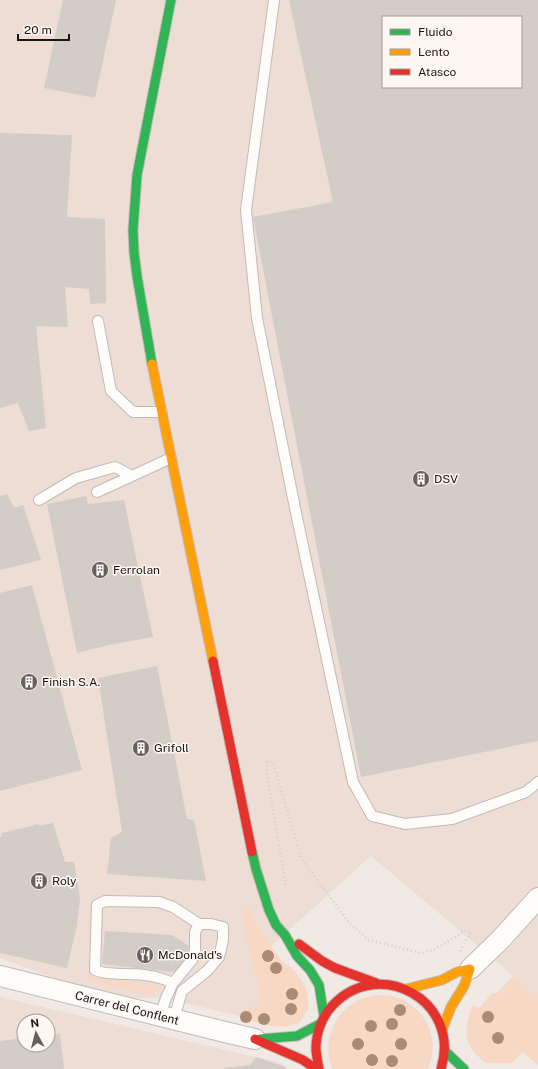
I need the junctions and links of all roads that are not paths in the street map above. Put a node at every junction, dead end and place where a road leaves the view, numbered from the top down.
1 (171, 0) edge
2 (274, 0) edge
3 (98, 321) dead end
4 (162, 412) junction
5 (171, 458) junction
6 (132, 476) junction
7 (97, 492) dead end
8 (39, 500) dead end
9 (538, 782) edge
10 (538, 898) edge
11 (199, 924) junction
12 (285, 935) junction
13 (470, 969) junction
14 (0, 976) edge
15 (173, 983) junction
16 (376, 983) junction
17 (406, 989) junction
18 (167, 1018) junction
19 (322, 1020) junction
20 (442, 1030) junction
21 (255, 1038) junction
22 (445, 1051) junction
23 (316, 1069) edge
24 (319, 1069) edge
25 (441, 1069) edge
26 (464, 1069) edge

1 - 4 main road
2 - 9 lane
3 - 4 lane
4 - 5 main road
5 - 6 lane
5 - 12 main road
6 - 7 lane
6 - 8 lane
10 - 13 street
11 - 15 lane
11 - 15 lane
11 - 18 lane
12 - 16 main road
12 - 19 main road
13 - 17 main road
13 - 20 main road
14 - 18 street, Carrer del Conflent
15 - 18 lane
16 - 17 main road
16 - 19 main road
17 - 20 main road
18 - 21 street, Carrer del Conflent
19 - 21 main road
19 - 24 main road
20 - 22 main road
21 - 23 main road
22 - 25 main road
22 - 26 main road

